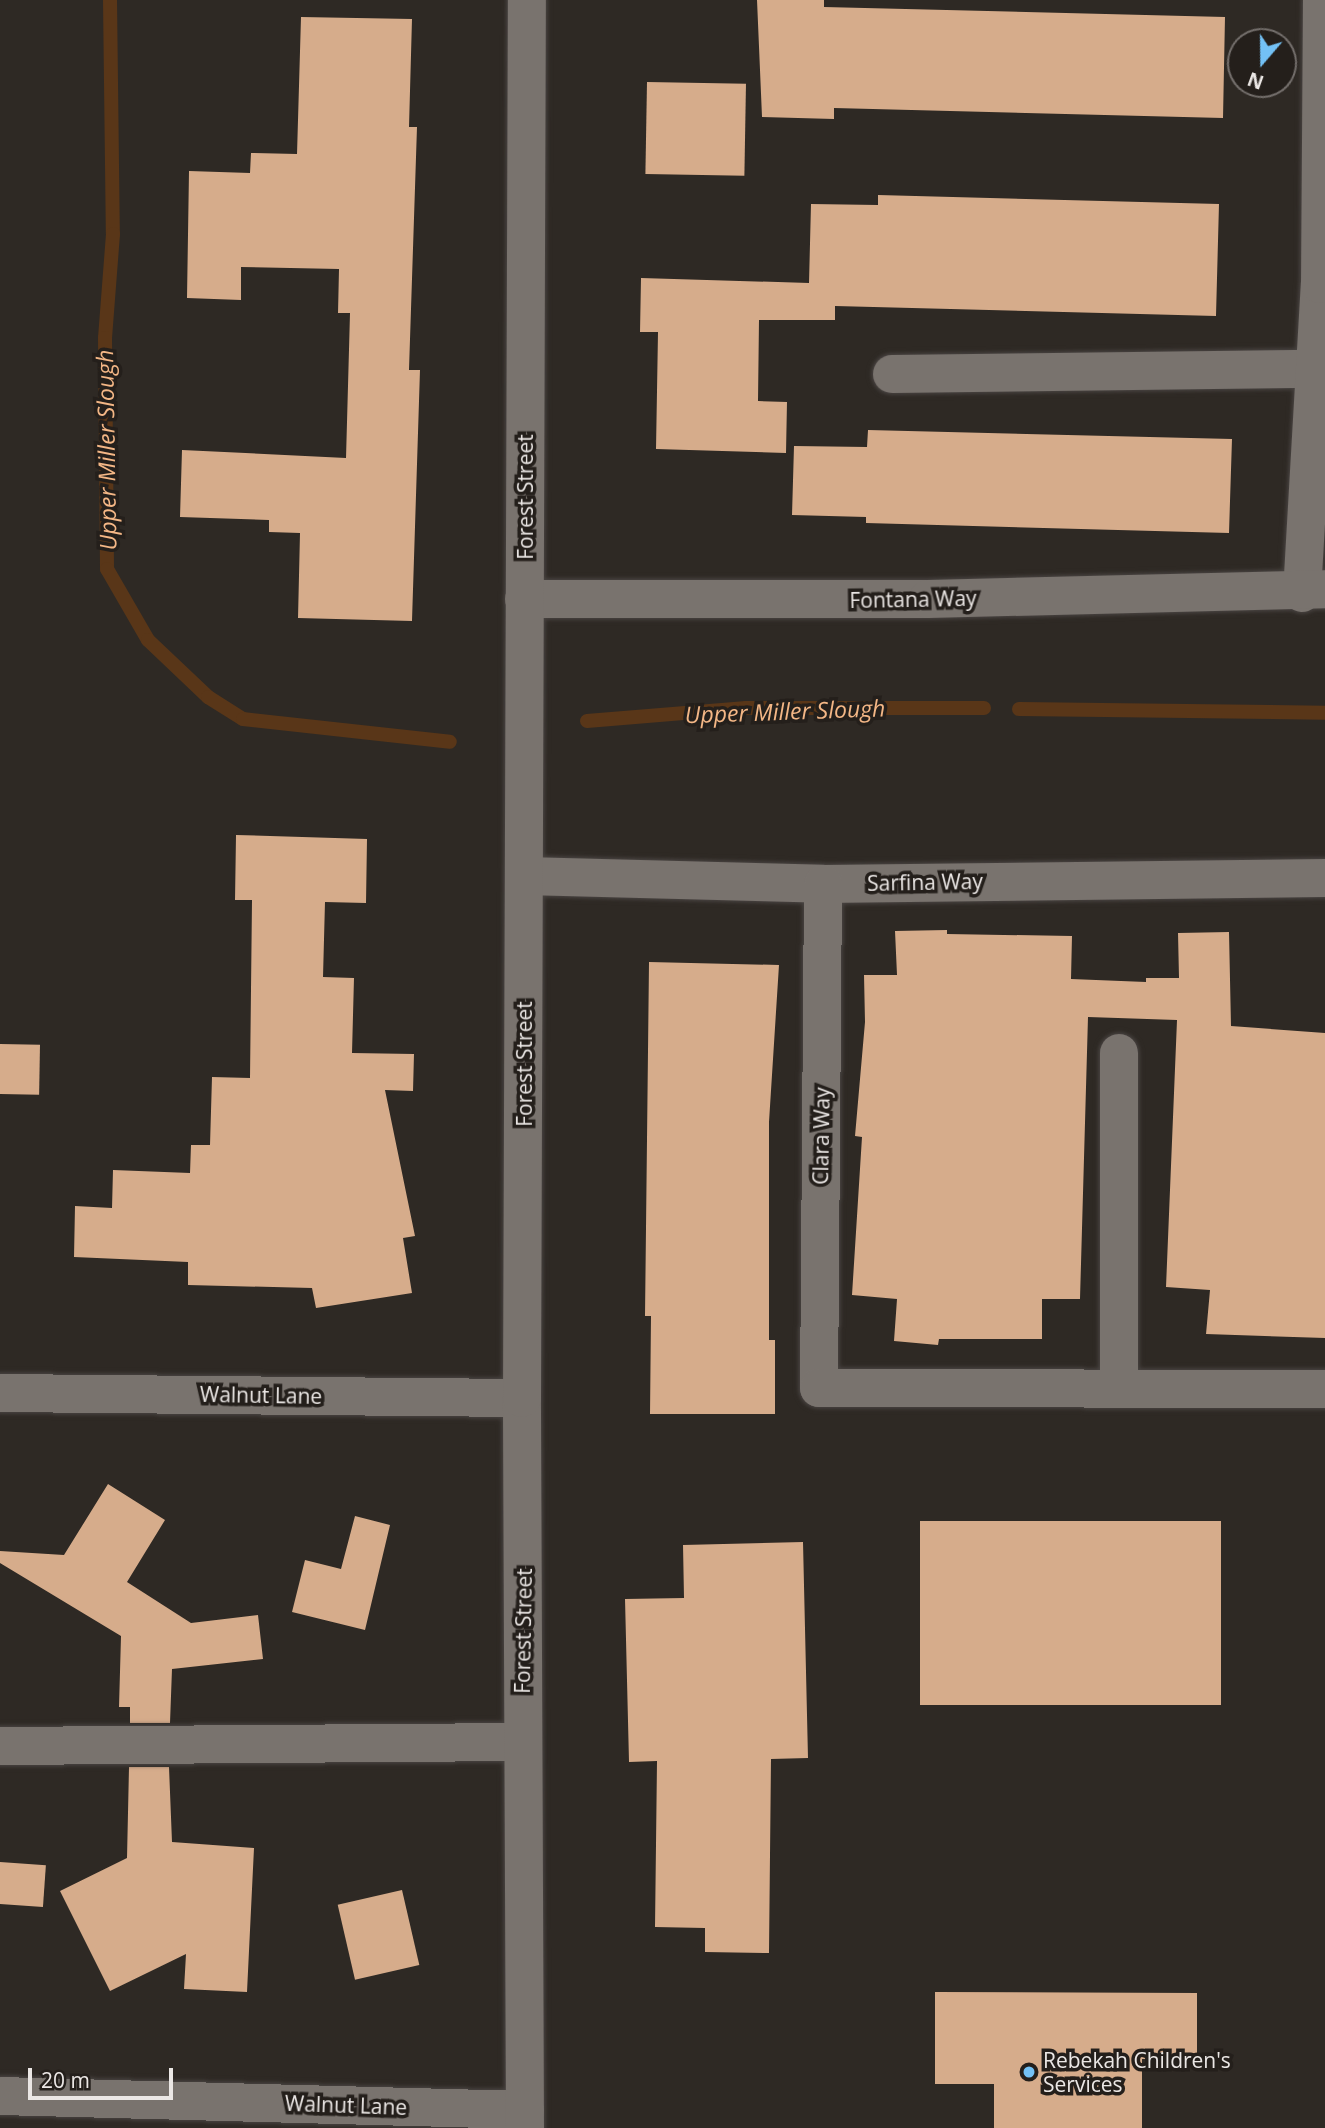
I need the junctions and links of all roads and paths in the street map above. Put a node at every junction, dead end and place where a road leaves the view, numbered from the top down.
1 (527, 0) edge
2 (1322, 0) edge
3 (1315, 369) junction
4 (892, 374) dead end
5 (1314, 591) edge
6 (524, 599) junction
7 (525, 876) junction
8 (1325, 878) edge
9 (824, 884) junction
10 (1119, 1053) dead end
11 (1119, 1389) junction
12 (1325, 1389) edge
13 (0, 1393) edge
14 (522, 1398) junction
15 (521, 1742) junction
16 (0, 1746) edge
17 (0, 2096) edge
18 (525, 2119) edge

1 - 6 street, Forest Street
2 - 3 street
3 - 4 street
3 - 5 street
5 - 6 street, Fontana Way
6 - 7 street, Forest Street
7 - 9 street, Sarfina Way
7 - 14 street, Forest Street
8 - 9 street, Sarfina Way
9 - 11 street, Clara Way
10 - 11 street
11 - 12 street
13 - 14 street, Walnut Lane
14 - 15 street, Forest Street
15 - 16 street
15 - 18 street, Forest Street
17 - 18 street, Walnut Lane

